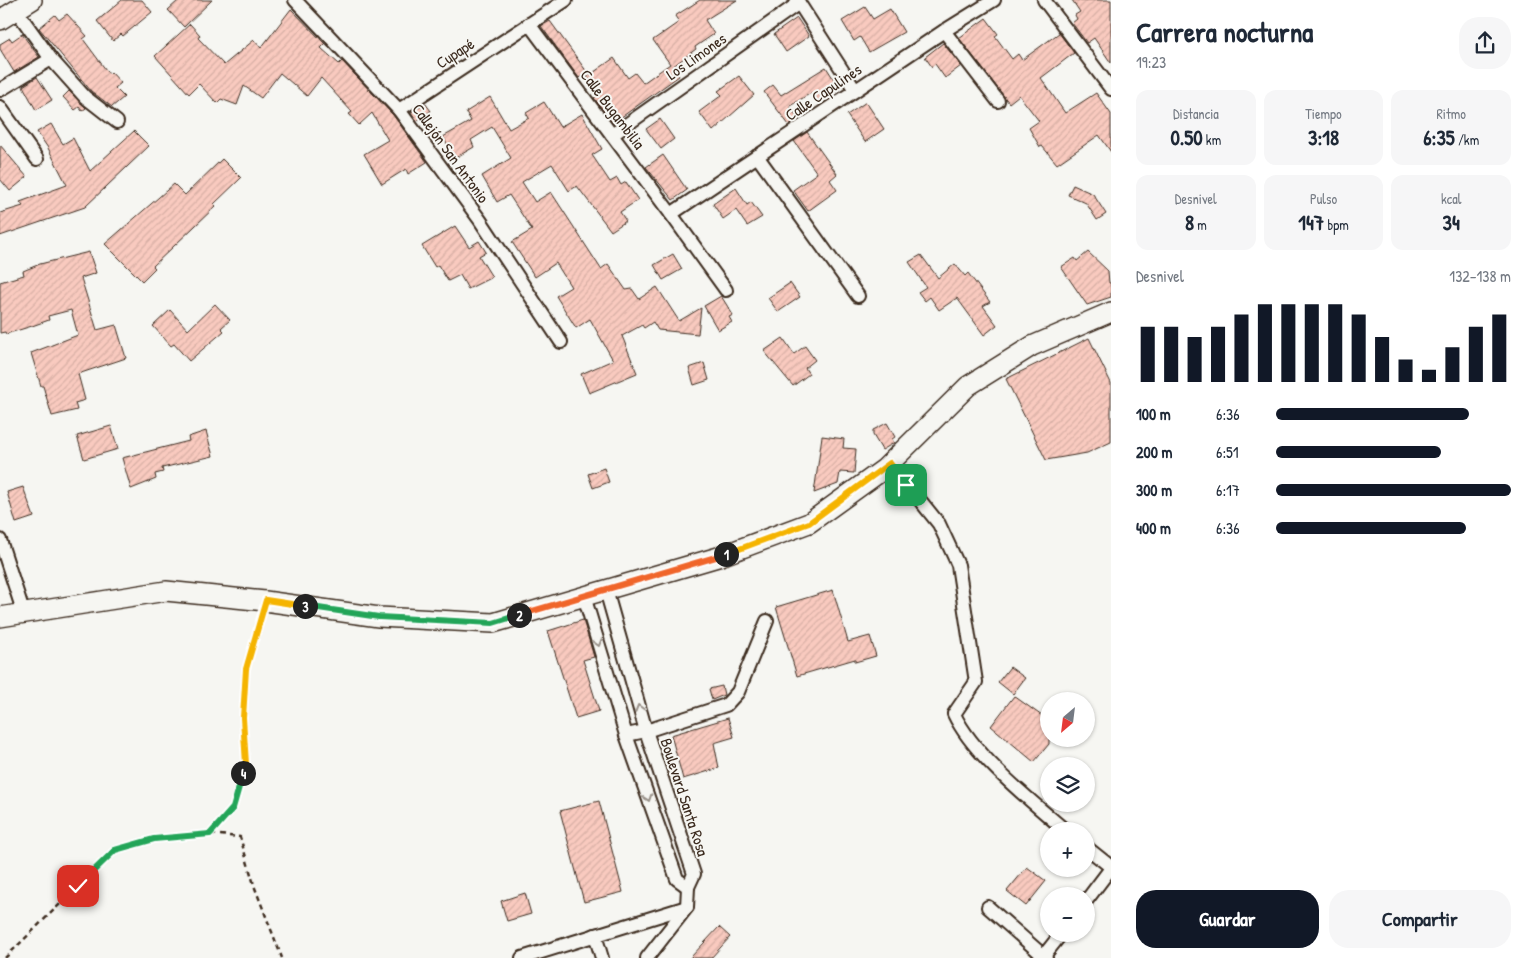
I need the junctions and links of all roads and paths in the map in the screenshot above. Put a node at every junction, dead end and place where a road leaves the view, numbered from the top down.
1 (295, 0) edge
2 (566, 0) edge
3 (994, 0) edge
4 (1044, 0) edge
5 (798, 2) edge
6 (24, 5) edge
7 (0, 20) edge
8 (529, 24) junction
9 (944, 31) junction
10 (51, 59) junction
11 (1111, 89) edge
12 (0, 90) edge
13 (855, 90) junction
14 (998, 101) dead end
15 (0, 107) edge
16 (399, 110) junction
17 (117, 122) dead end
18 (612, 135) junction
19 (757, 156) junction
20 (37, 159) dead end
21 (672, 214) junction
22 (726, 290) dead end
23 (858, 296) dead end
24 (1111, 312) edge
25 (561, 342) dead end
26 (890, 463) junction
27 (0, 540) edge
28 (606, 590) junction
29 (584, 596) junction
30 (266, 600) junction
31 (24, 614) junction
32 (0, 617) edge
33 (767, 621) dead end
34 (646, 731) junction
35 (626, 735) junction
36 (1055, 822) edge
37 (210, 834) junction
38 (1095, 855) edge
39 (1111, 868) edge
40 (688, 887) junction
41 (1095, 889) edge
42 (687, 907) junction
43 (988, 907) dead end
44 (595, 935) junction
45 (1055, 942) edge
46 (1044, 957) edge
47 (5, 958) edge
48 (282, 958) edge
49 (522, 958) edge
50 (602, 958) edge
51 (647, 958) edge

1 - 16 street, Callejón San Antonio
2 - 8 street, Cupapé
3 - 9 street, Calle Capulines
4 - 11 street
5 - 13 street
5 - 18 street, Los Limones
6 - 7 street
6 - 10 street
8 - 16 street, Cupapé
8 - 18 street, Calle Bugambilia
9 - 13 street, Calle Capulines
9 - 14 street
10 - 12 street
10 - 17 street
13 - 19 street, Calle Capulines
15 - 20 street
16 - 25 street, Callejón San Antonio
18 - 21 street, Calle Bugambilia
19 - 21 street, Calle Capulines
19 - 23 street
21 - 22 street, Calle Bugambilia
24 - 26 street
26 - 28 street
26 - 36 street
27 - 31 street
28 - 29 street
34 -> 28 street, Boulevard Santa Rosa
29 - 30 street
29 -> 35 street, Boulevard Santa Rosa
30 - 31 street
30 - 37 path
31 - 32 street
33 - 34 street
34 - 35 street
34 - 40 street, Boulevard Santa Rosa
35 -> 40 street, Boulevard Santa Rosa
37 - 47 path
37 - 48 path
38 - 39 street
39 - 41 street
40 - 42 street
42 - 44 street
42 - 51 street
43 - 46 street
44 - 49 street
44 - 50 street
45 - 46 street

